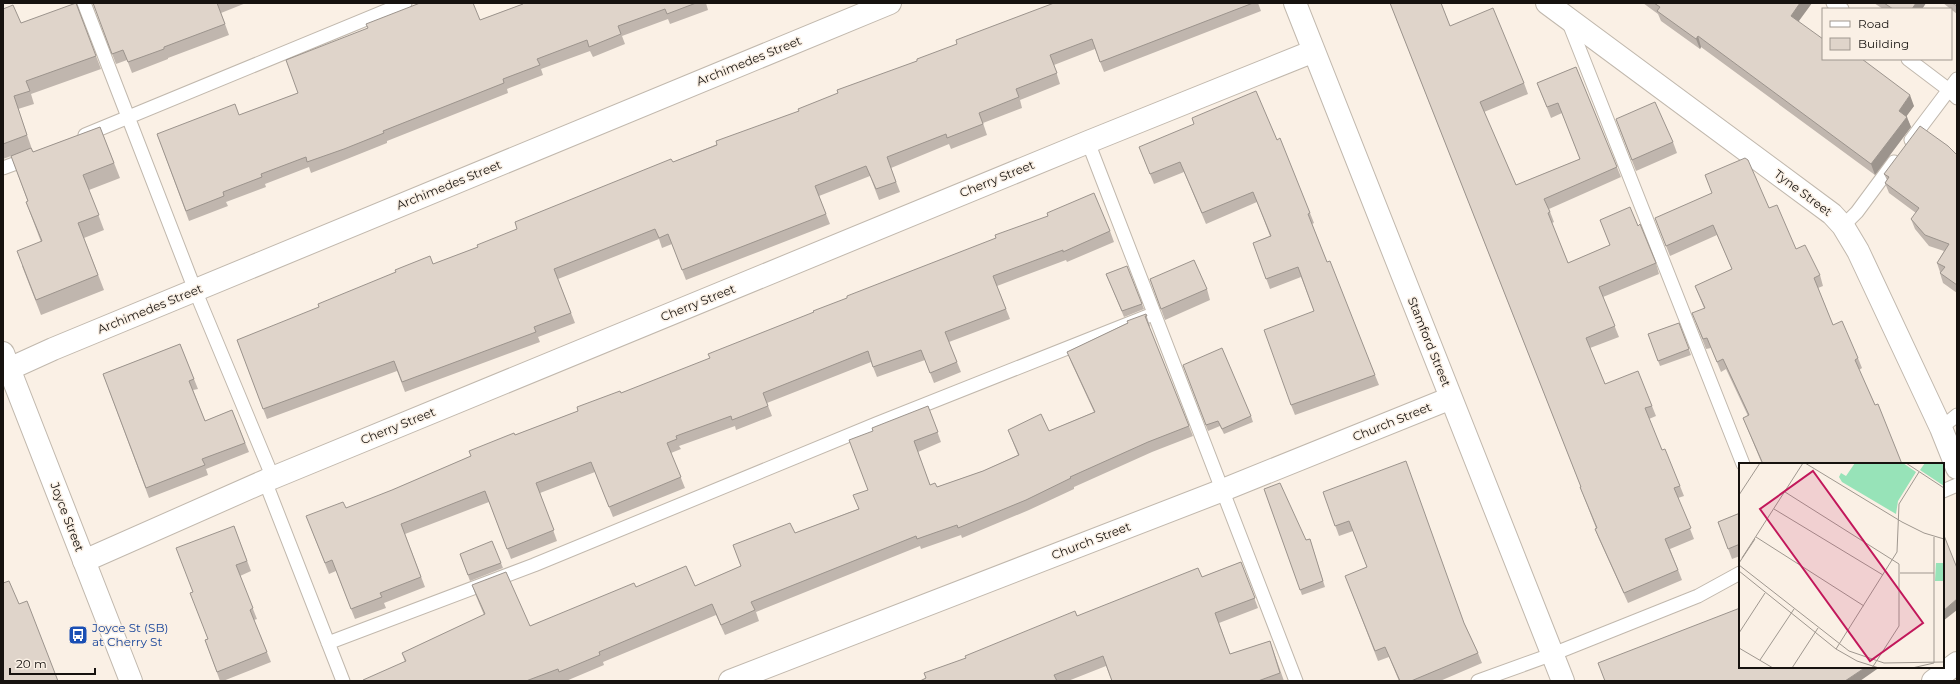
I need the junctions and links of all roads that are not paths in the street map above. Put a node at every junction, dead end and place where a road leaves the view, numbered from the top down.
1 (84, 3) edge
2 (405, 3) edge
3 (890, 3) edge
4 (1295, 3) edge
5 (1547, 3) edge
6 (1568, 18) junction
7 (1314, 51) junction
8 (1910, 60) edge
9 (1954, 89) edge
10 (129, 118) junction
11 (77, 138) edge
12 (1088, 142) junction
13 (40, 154) edge
14 (3, 168) edge
15 (1843, 226) junction
16 (195, 290) junction
17 (1153, 314) junction
18 (6, 361) edge
19 (1451, 398) junction
20 (1949, 422) edge
21 (1742, 463) edge
22 (1957, 468) edge
23 (269, 479) junction
24 (1957, 485) edge
25 (1223, 490) junction
26 (1944, 490) edge
27 (84, 561) junction
28 (1739, 574) edge
29 (328, 643) junction
30 (1553, 654) junction
31 (1957, 663) edge
32 (131, 681) edge
33 (343, 681) edge
34 (730, 681) edge
35 (1296, 681) edge
36 (1478, 681) edge
37 (1563, 681) edge
38 (1933, 681) edge

1 - 10 lane
2 - 10 lane
3 - 16 street, Archimedes Street
4 - 7 street, Stamford Street
5 - 6 street, Tyne Street
6 - 15 street, Tyne Street
6 - 21 lane
7 - 12 street, Cherry Street
7 - 19 street, Stamford Street
8 - 9 lane
9 - 15 lane
10 - 11 lane
10 - 16 lane
12 - 17 lane
12 - 23 street, Cherry Street
13 - 14 lane
15 - 20 street, Tyne Street
16 - 18 street, Archimedes Street
16 - 23 lane
17 - 25 lane
17 - 29 lane
18 - 27 street, Joyce Street
19 - 25 street, Church Street
19 - 30 street, Stamford Street
20 - 22 street, Tyne Street
23 - 27 street, Cherry Street
23 - 29 lane
24 - 26 lane
25 - 34 street, Church Street
25 - 35 lane
27 - 32 street, Joyce Street
28 - 30 lane
29 - 33 lane
30 - 36 lane
30 - 37 street, Stamford Street
31 - 38 street

